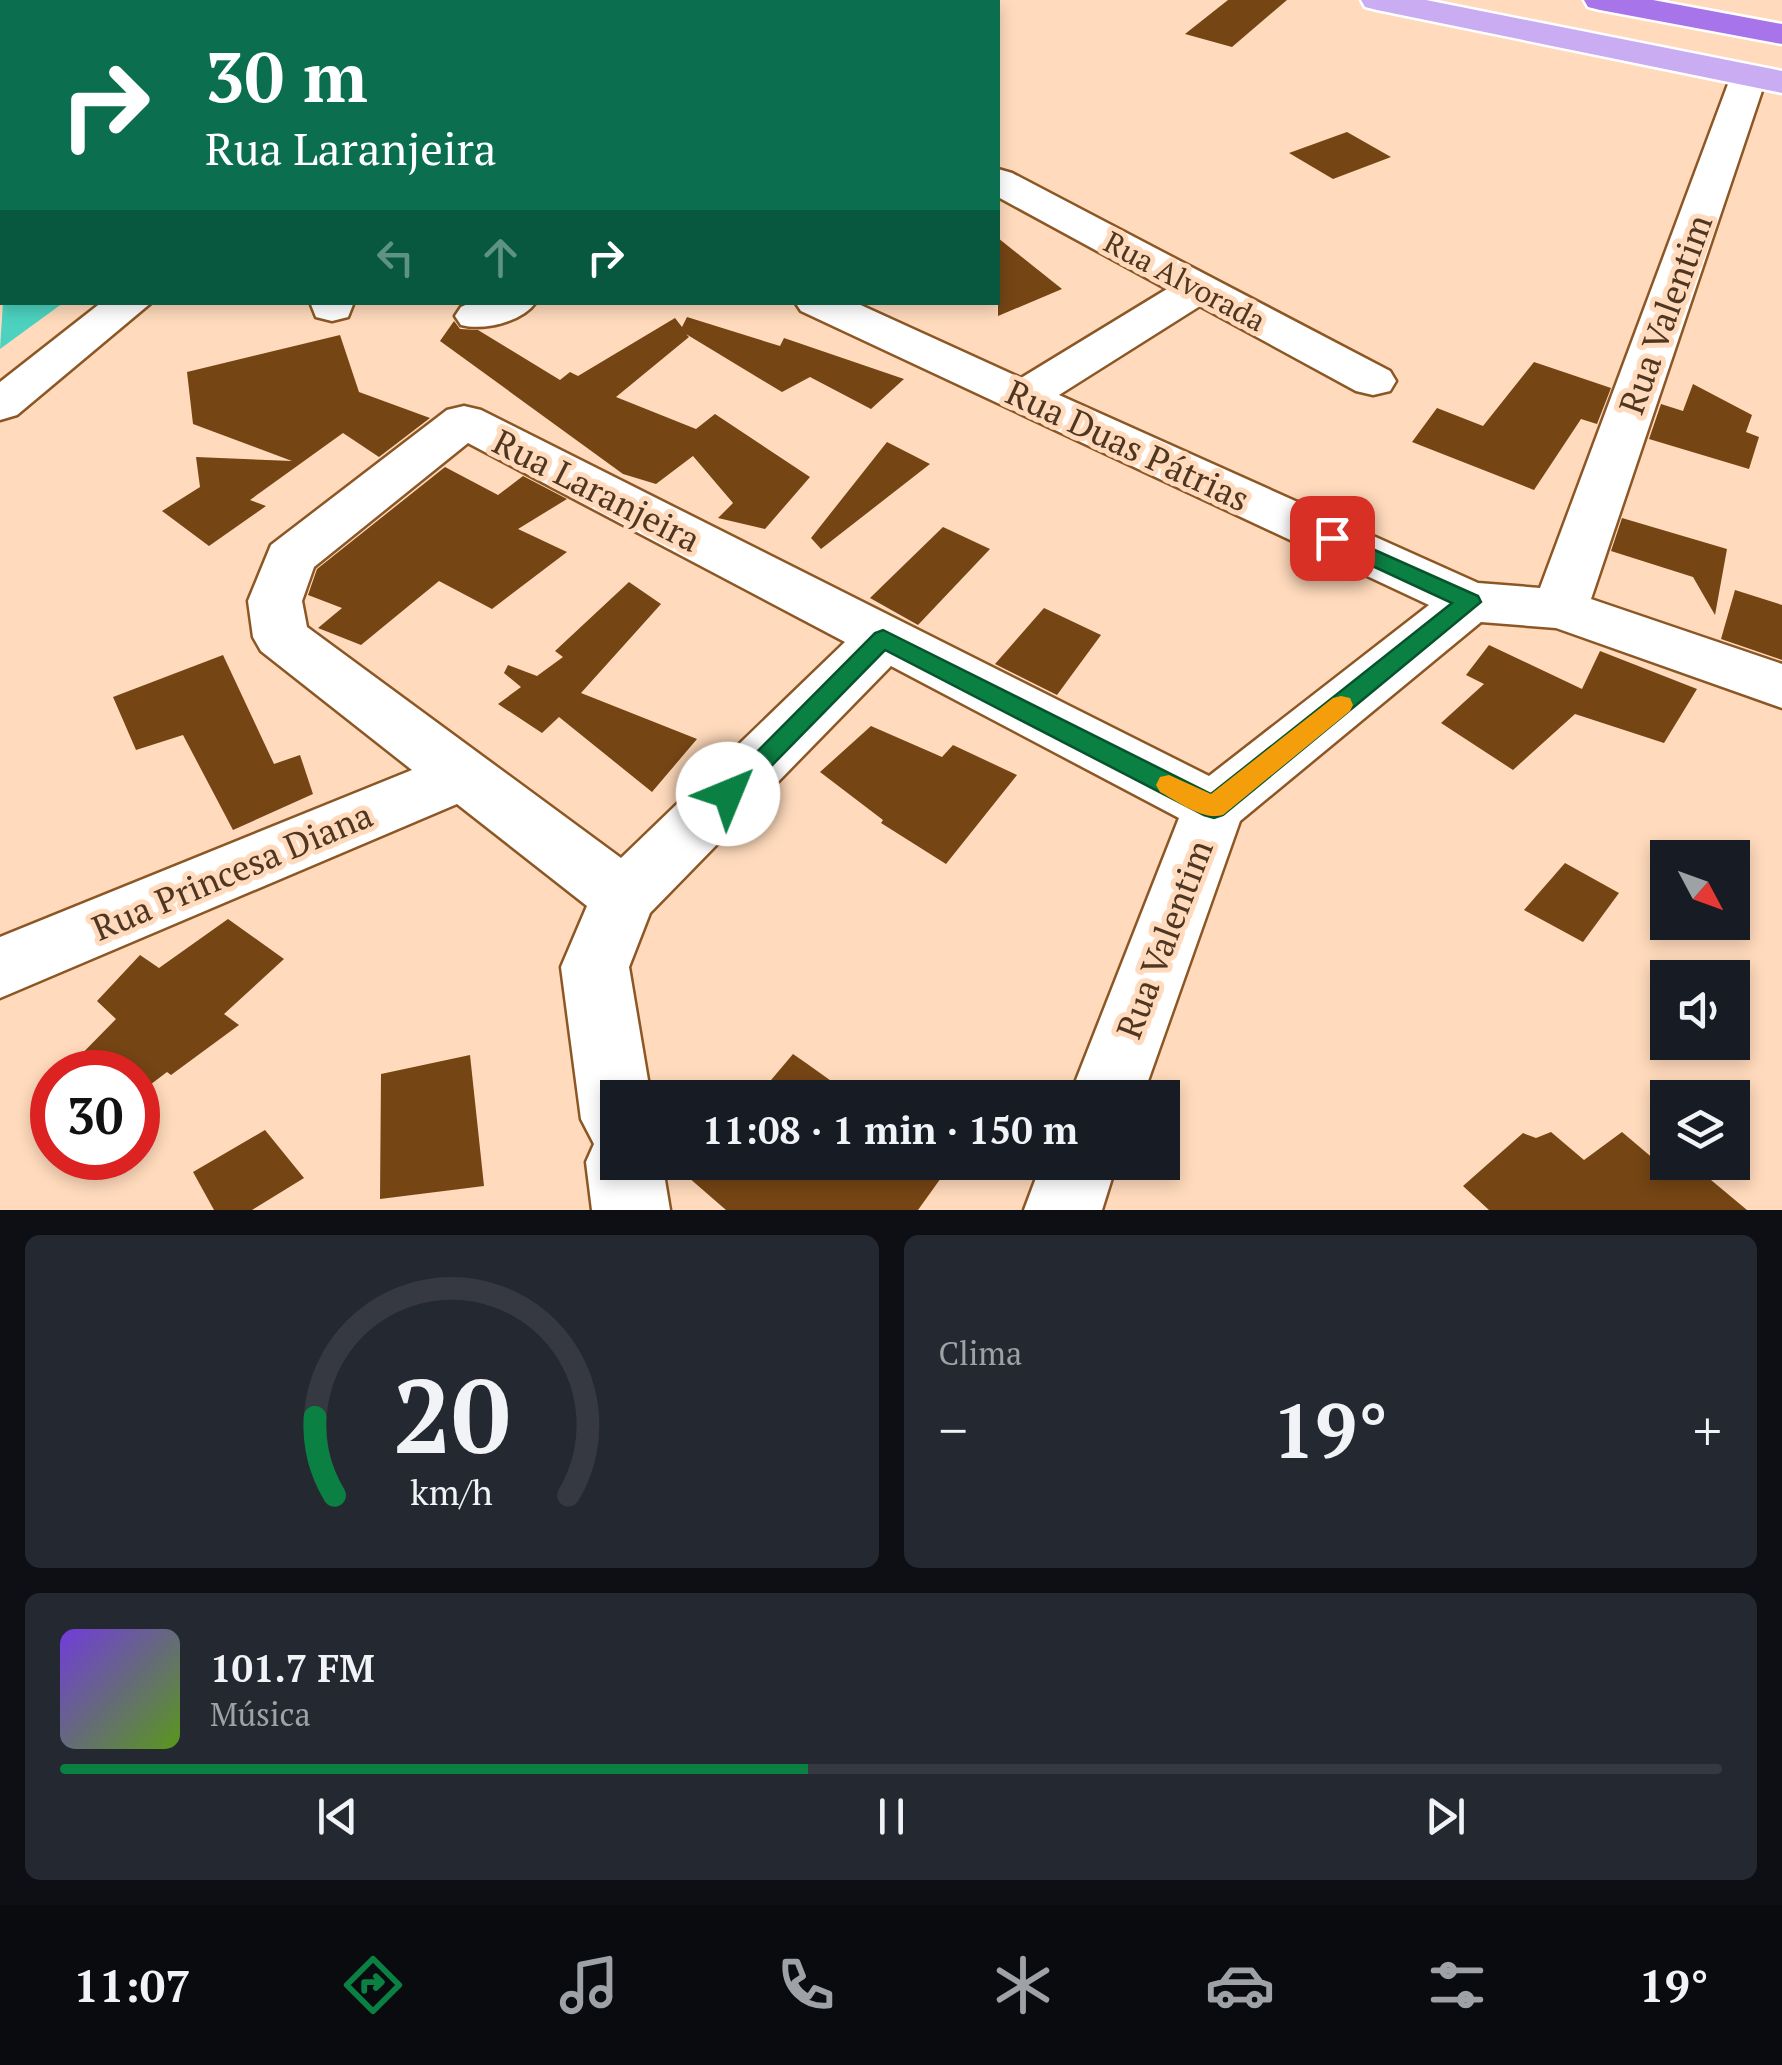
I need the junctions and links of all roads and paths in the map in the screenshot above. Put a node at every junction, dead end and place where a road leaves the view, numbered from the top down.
1 (1377, 0) edge
2 (1600, 0) edge
3 (1782, 34) edge
4 (1766, 79) edge
5 (1000, 182) edge
6 (1198, 288) junction
7 (126, 305) edge
8 (824, 305) edge
9 (1373, 380) dead end
10 (1023, 397) junction
11 (0, 405) edge
12 (1470, 602) junction
13 (1560, 610) junction
14 (883, 639) junction
15 (1782, 686) edge
16 (465, 774) junction
17 (1214, 807) junction
18 (624, 896) junction
19 (0, 968) edge
20 (612, 1080) edge
21 (1112, 1080) edge
22 (627, 1180) edge
23 (1074, 1180) edge
24 (631, 1210) edge
25 (1063, 1210) edge

1 - 4 main road
2 - 3 highway
4 - 13 street, Rua Valentim
5 - 6 street, Rua Alvorada
6 - 9 street, Rua Alvorada
6 - 10 street
7 - 11 street
8 - 10 street, Rua Duas Pátrias
10 - 12 street, Rua Duas Pátrias
12 - 13 street, Rua Duas Pátrias
12 - 17 street, Rua Valentim
13 - 15 street, Rua Duas Pátrias
14 - 16 street, Rua Laranjeira
14 - 17 street, Rua Laranjeira
14 - 18 street
16 - 18 street, Rua Laranjeira
16 - 19 street, Rua Princesa Diana
17 - 21 street, Rua Valentim
18 - 20 street
22 - 24 street
23 - 25 street

